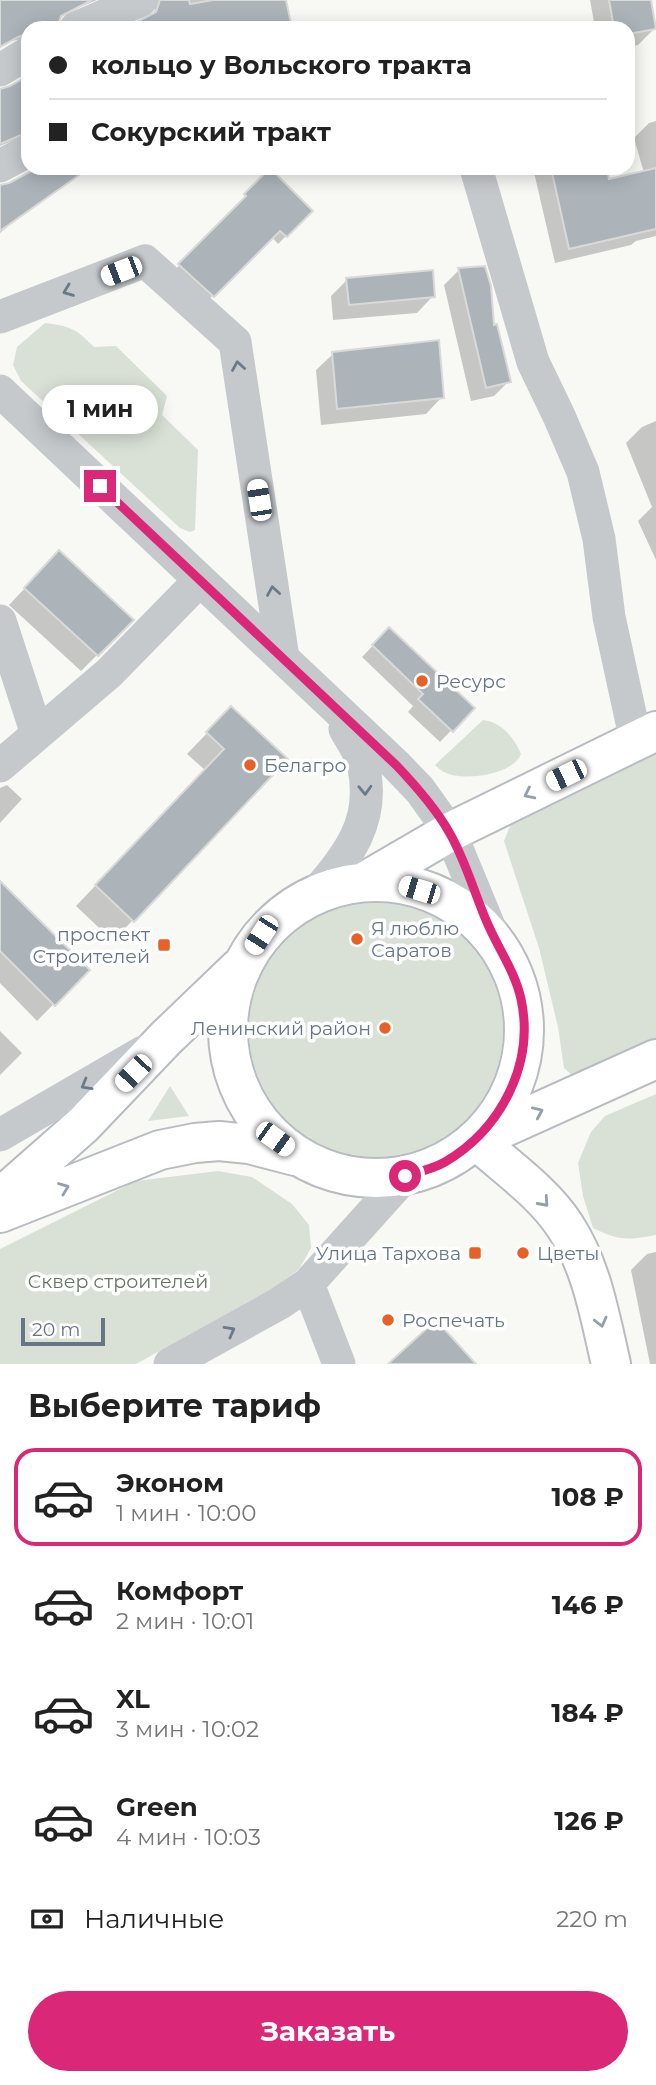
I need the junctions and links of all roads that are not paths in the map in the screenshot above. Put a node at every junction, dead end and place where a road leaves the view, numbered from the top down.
1 (141, 0) edge
2 (92, 21) edge
3 (21, 57) edge
4 (0, 70) edge
5 (21, 155) edge
6 (0, 166) edge
7 (478, 175) edge
8 (0, 317) edge
9 (0, 391) edge
10 (200, 580) junction
11 (0, 621) edge
12 (283, 658) junction
13 (332, 705) junction
14 (37, 734) junction
15 (646, 736) edge
16 (0, 766) edge
17 (450, 832) junction
18 (364, 882) junction
19 (315, 894) junction
20 (496, 943) junction
21 (243, 964) junction
22 (166, 1038) junction
23 (656, 1059) edge
24 (0, 1135) edge
25 (475, 1140) junction
26 (301, 1158) junction
27 (405, 1176) junction
28 (0, 1198) edge
29 (0, 1213) edge
30 (308, 1284) junction
31 (170, 1364) edge
32 (339, 1364) edge
33 (611, 1364) edge

1 - 2 street
3 - 4 street
5 - 6 street
7 - 15 street
12 -> 8 street
9 - 10 street
10 - 12 street
10 - 14 street
11 - 14 street
12 - 13 street
13 - 17 street
13 -> 19 street
14 - 16 street
15 -> 17 main road
17 - 18 main road
17 - 20 street
18 - 19 main road
18 - 20 main road
19 - 21 main road
20 - 25 main road
21 - 22 main road
21 - 26 main road
22 -> 24 street
22 - 28 main road
25 -> 23 main road
25 - 27 main road
25 -> 33 main road
26 - 27 main road
29 -> 26 main road
27 - 30 street
31 -> 30 street
30 - 32 street

